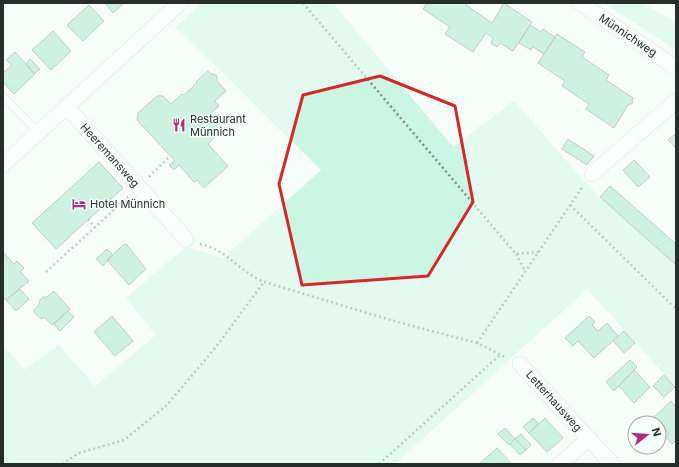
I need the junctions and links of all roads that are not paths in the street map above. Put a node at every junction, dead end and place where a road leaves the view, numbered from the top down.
1 (180, 3) edge
2 (580, 3) edge
3 (676, 68) edge
4 (3, 96) edge
5 (676, 101) edge
6 (66, 106) junction
7 (38, 132) junction
8 (3, 165) edge
9 (592, 174) road end
10 (186, 240) road end
11 (520, 364) road end
12 (588, 439) junction
13 (560, 464) edge
14 (612, 464) edge

1 - 6 street
2 - 3 street, Münnichweg
4 - 7 lane
5 - 9 street
6 - 7 street
6 - 10 street, Heeremansweg
7 - 8 street
11 - 12 street, Letterhausweg
12 - 13 street, Letterhausweg
12 - 14 street, Letterhausweg

